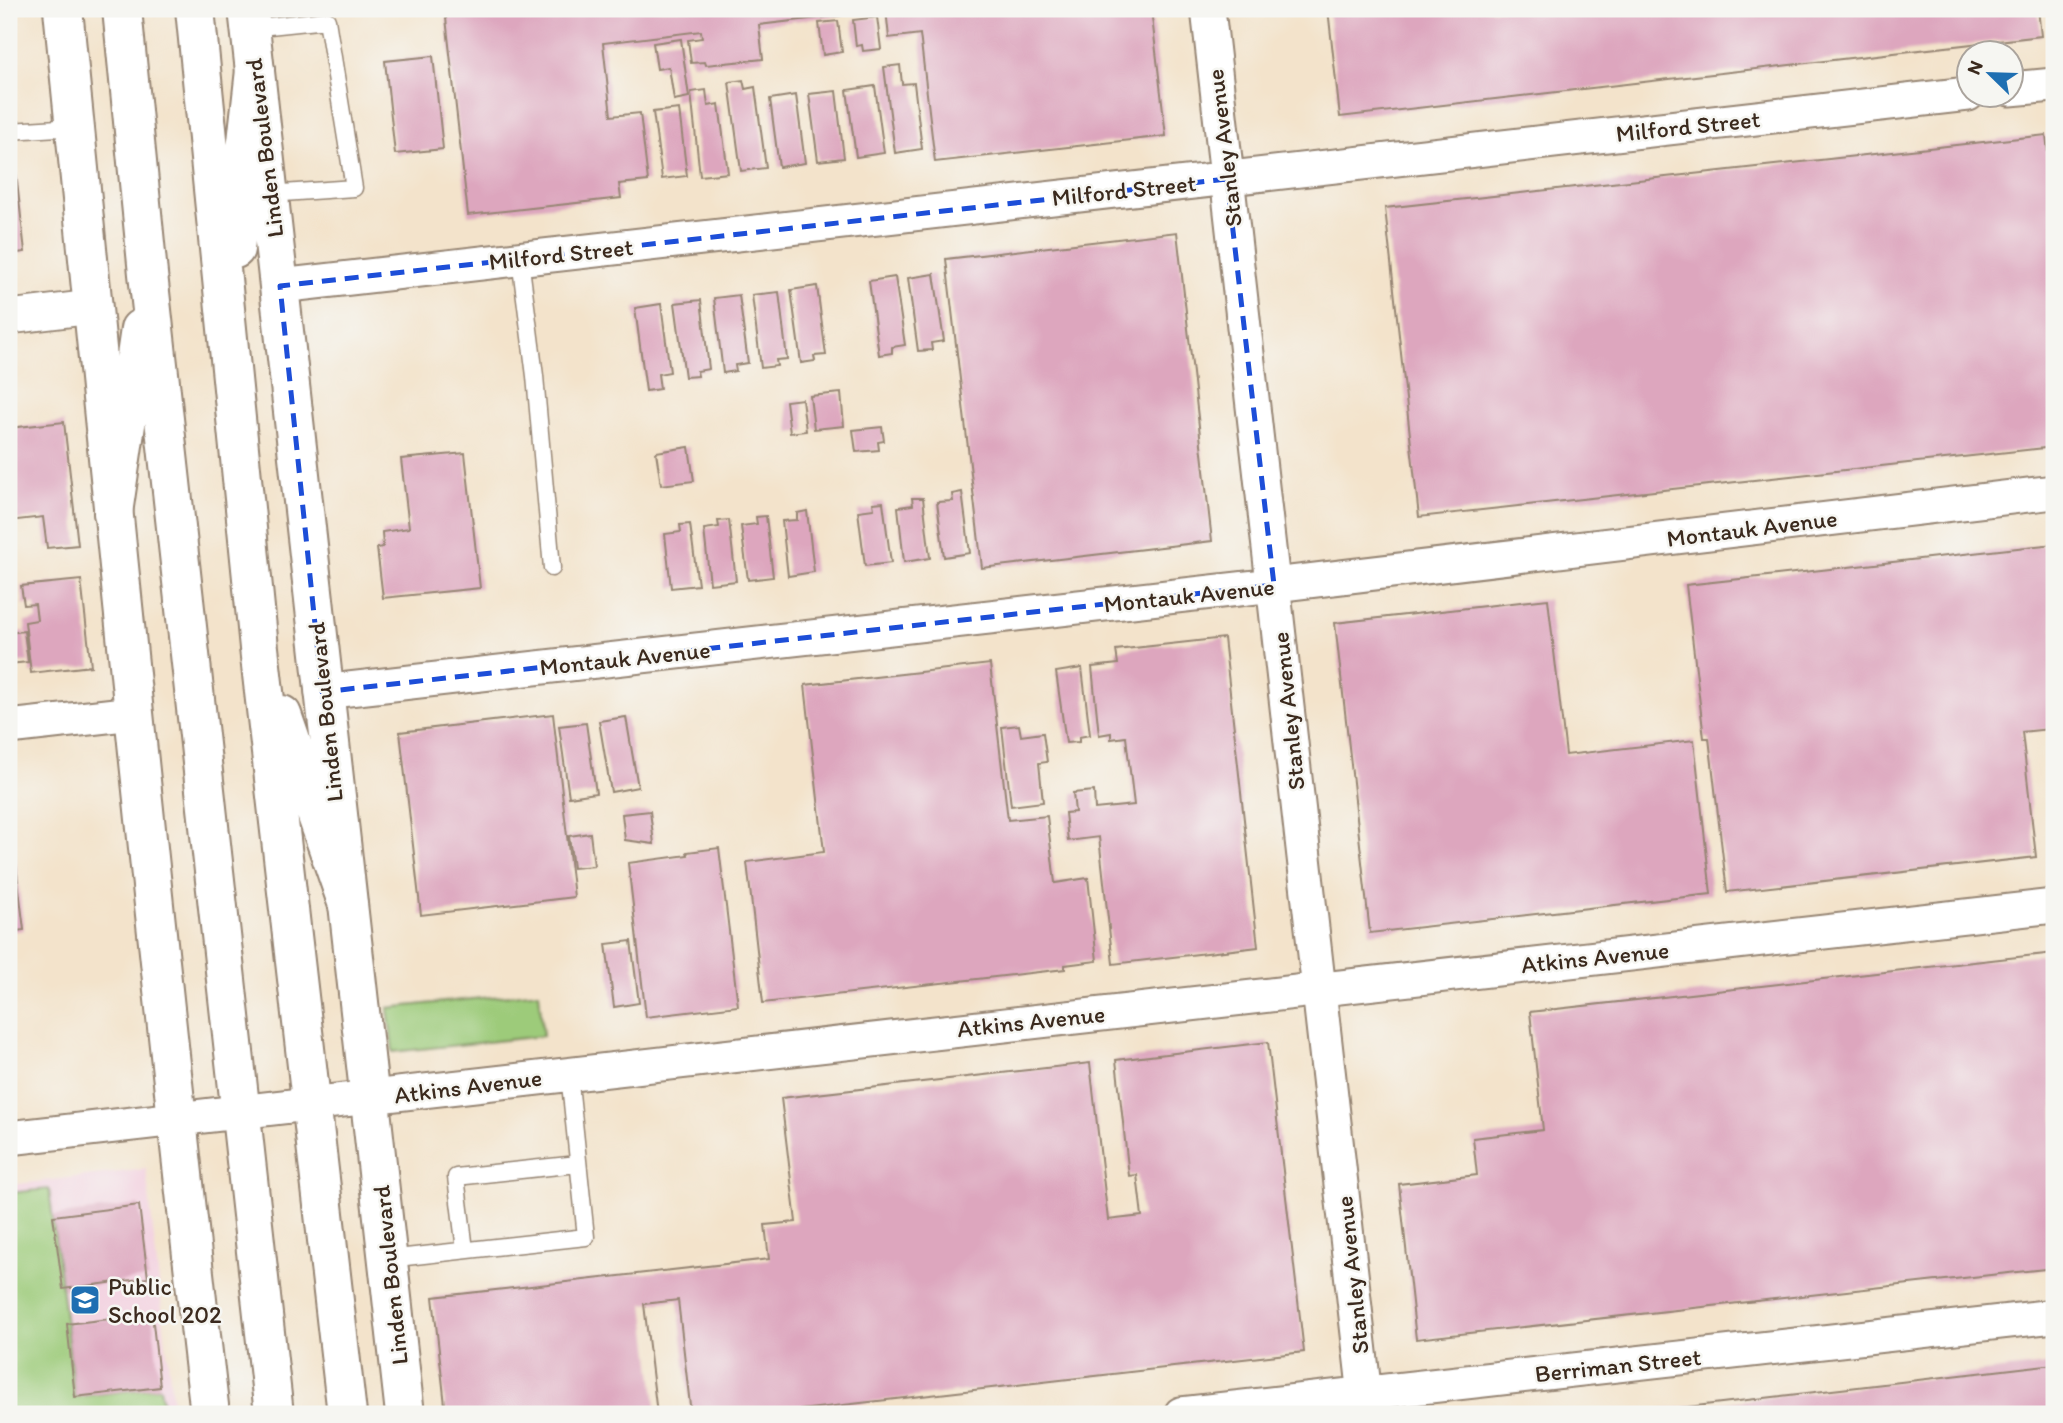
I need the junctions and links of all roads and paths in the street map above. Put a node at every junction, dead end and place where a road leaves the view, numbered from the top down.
1 (64, 9) edge
2 (122, 9) edge
3 (195, 9) edge
4 (1208, 9) edge
5 (249, 19) edge
6 (255, 69) junction
7 (2054, 85) edge
8 (2024, 88) edge
9 (1954, 96) edge
10 (75, 127) junction
11 (9, 131) edge
12 (1227, 179) junction
13 (269, 194) junction
14 (520, 259) junction
15 (148, 275) junction
16 (280, 286) junction
17 (92, 307) junction
18 (9, 317) edge
19 (226, 324) junction
20 (2054, 492) edge
21 (113, 513) junction
22 (552, 568) dead end
23 (1275, 585) junction
24 (259, 648) junction
25 (322, 692) junction
26 (134, 713) junction
27 (9, 727) edge
28 (348, 905) junction
29 (2054, 906) edge
30 (1320, 989) junction
31 (569, 1074) junction
32 (371, 1097) junction
33 (311, 1104) junction
34 (240, 1112) junction
35 (175, 1119) junction
36 (9, 1138) edge
37 (578, 1164) junction
38 (465, 1250) junction
39 (388, 1259) junction
40 (2054, 1316) edge
41 (1366, 1404) edge
42 (210, 1414) edge
43 (274, 1414) edge
44 (346, 1414) edge
45 (405, 1414) edge
46 (1181, 1414) edge

1 - 10 main road
2 - 15 main road
3 - 19 main road
4 - 12 street, Stanley Avenue
5 - 6 main road, Linden Boulevard
5 - 13 lane
6 - 13 main road, Linden Boulevard
6 - 19 main road
7 - 8 street
9 - 12 street, Milford Street
10 - 11 lane
10 - 17 main road
12 - 14 street, Milford Street
12 - 23 street, Stanley Avenue
13 - 16 main road, Linden Boulevard
14 - 16 street, Milford Street
14 - 22 lane
15 - 21 main road
15 - 34 main road
16 - 25 main road, Linden Boulevard
17 - 18 street
17 - 21 main road
19 - 24 main road
20 - 23 street, Montauk Avenue
21 - 26 main road
23 - 25 street, Montauk Avenue
23 - 30 street, Stanley Avenue
24 - 28 main road
24 - 33 main road
25 - 28 main road, Linden Boulevard
26 - 27 street
26 - 35 main road
28 - 32 main road, Linden Boulevard
29 - 30 street, Atkins Avenue
30 - 31 street, Atkins Avenue
30 - 41 street, Stanley Avenue
31 - 32 street, Atkins Avenue
31 - 37 lane
32 - 33 street, Atkins Avenue
32 - 39 main road, Linden Boulevard
33 - 34 street, Atkins Avenue
33 - 44 main road
34 - 35 street, Atkins Avenue
34 - 43 main road
35 - 36 street, Atkins Avenue
35 - 42 main road
37 - 38 lane
37 - 38 lane
38 - 39 lane
39 - 45 main road, Linden Boulevard
40 - 41 street, Berriman Street
41 - 46 street, Berriman Street

